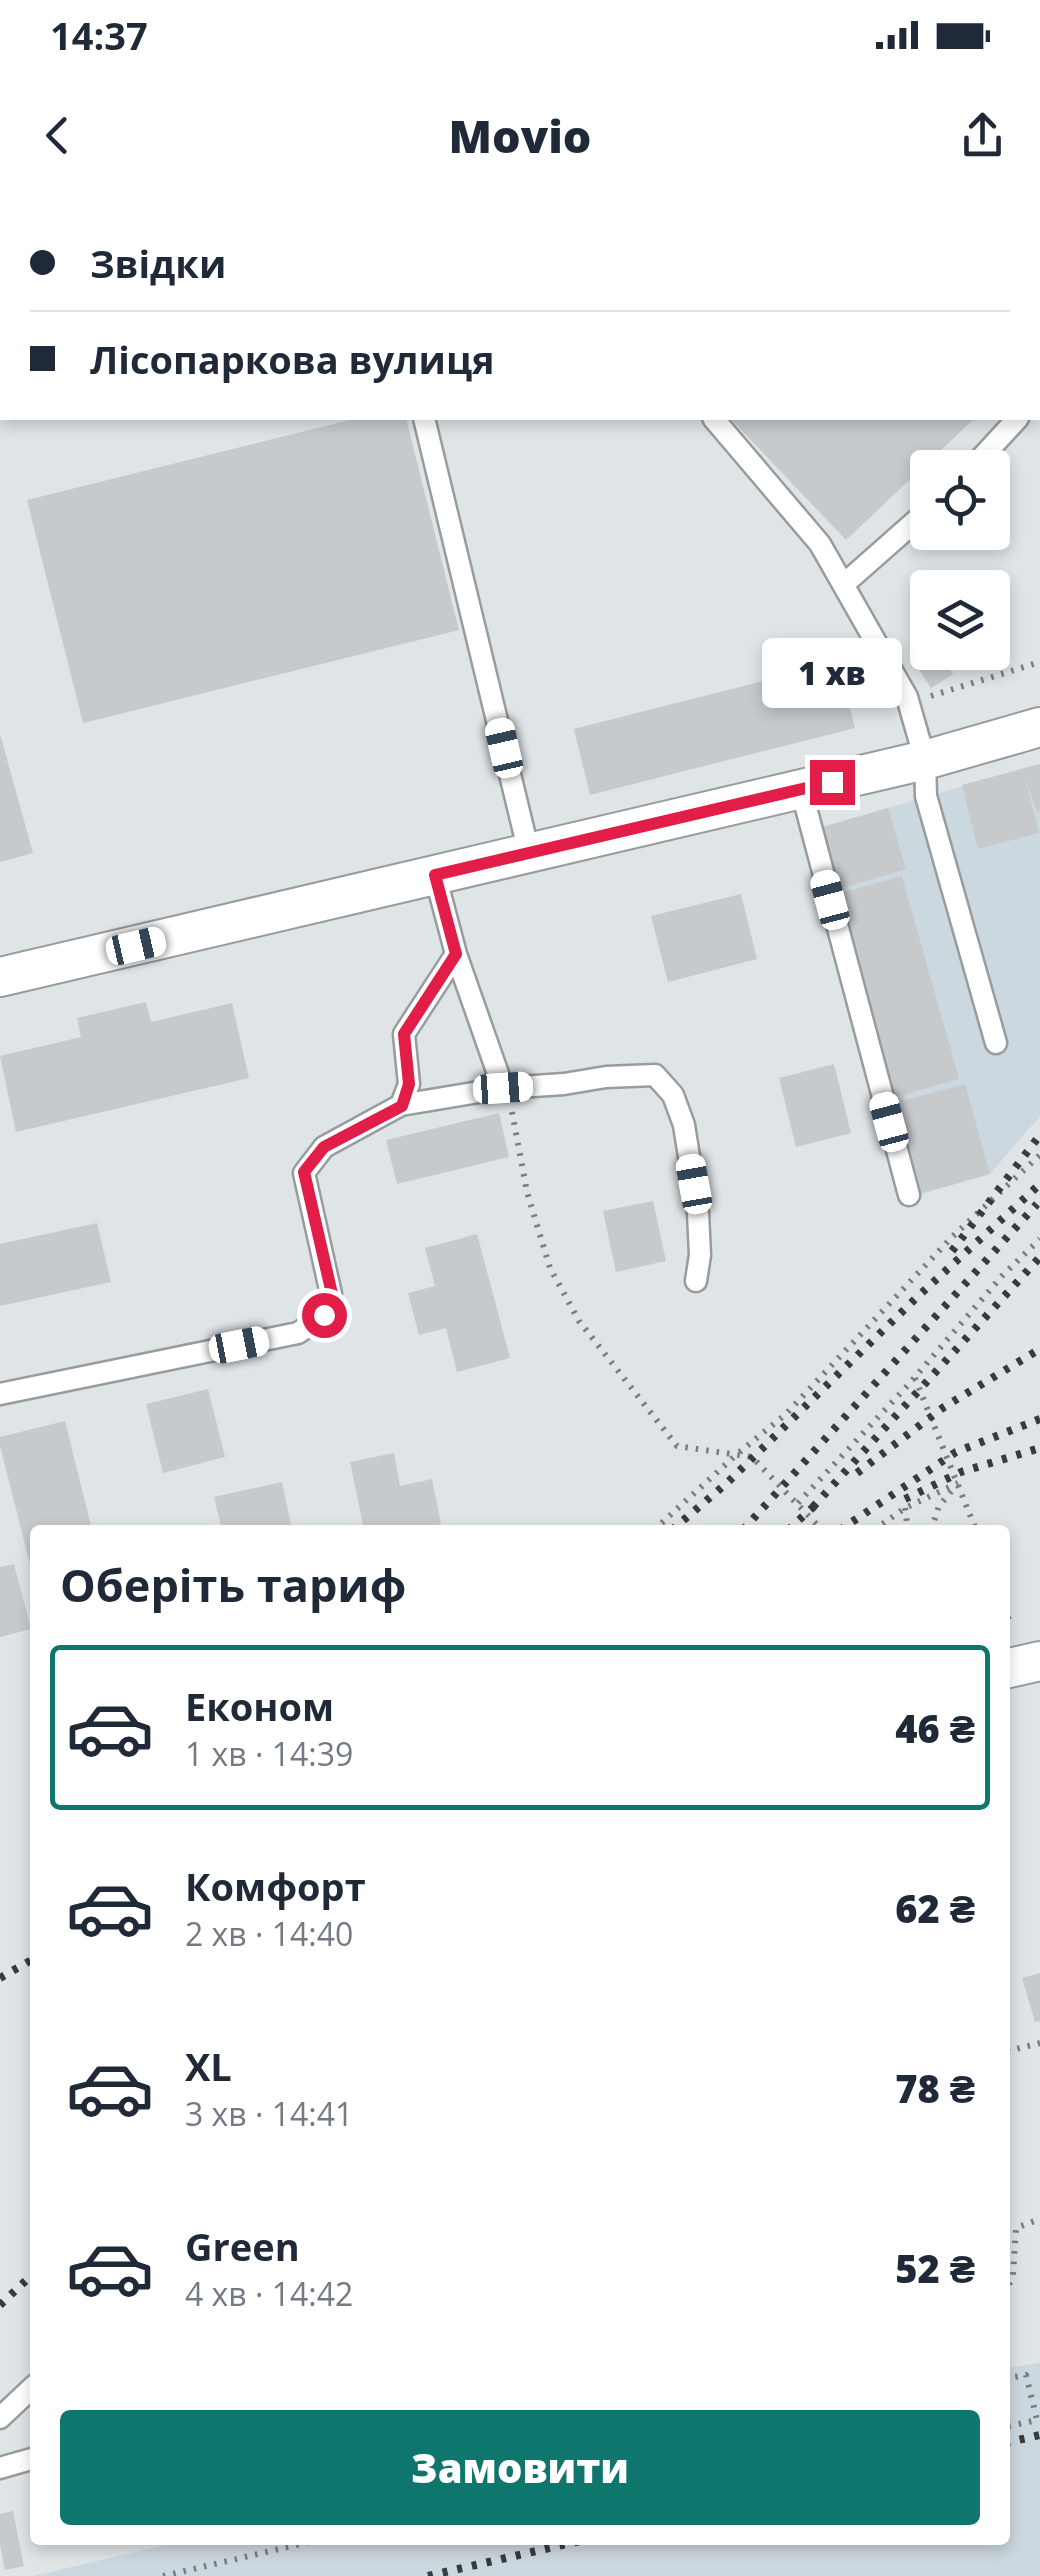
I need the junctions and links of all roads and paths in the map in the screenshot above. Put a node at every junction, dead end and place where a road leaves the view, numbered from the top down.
1 (424, 420) edge
2 (715, 420) edge
3 (1016, 420) edge
4 (989, 450) edge
5 (910, 526) edge
6 (843, 584) junction
7 (1040, 662) edge
8 (909, 704) junction
9 (1040, 727) edge
10 (925, 760) junction
11 (800, 789) junction
12 (529, 854) junction
13 (435, 875) junction
14 (456, 954) junction
15 (0, 977) edge
16 (996, 1043) dead end
17 (503, 1088) junction
18 (402, 1106) junction
19 (1040, 1155) edge
20 (908, 1196) dead end
21 (1040, 1239) edge
22 (696, 1282) dead end
23 (914, 1377) junction
24 (0, 1394) edge
25 (736, 1455) junction
26 (958, 1483) junction
27 (798, 1503) junction
28 (905, 1508) junction
29 (659, 1525) edge
30 (818, 1525) edge
31 (881, 1525) edge
32 (907, 1525) edge
33 (933, 1525) edge
34 (974, 1525) edge
35 (1040, 1662) edge
36 (1010, 1669) edge
37 (1040, 2043) edge
38 (1010, 2051) edge
39 (1040, 2219) edge
40 (1010, 2282) edge
41 (1010, 2378) edge
42 (30, 2390) edge
43 (1037, 2404) edge
44 (0, 2418) edge
45 (1010, 2427) edge
46 (30, 2459) edge
47 (0, 2468) edge
48 (296, 2545) edge
49 (163, 2576) edge

1 - 12 lane
2 - 6 lane
3 - 4 lane
5 - 6 lane
6 - 8 lane
7 - 8 path
8 - 10 lane
9 - 10 street
10 - 11 street
10 - 16 lane
11 - 12 street
11 - 20 lane
12 - 13 street
13 - 14 lane
13 - 15 street
14 - 17 lane
14 - 18 lane
17 - 18 lane
17 - 22 lane
17 - 25 path
18 - 24 lane
19 - 25 path
21 - 23 path
23 - 26 path
23 - 27 path
25 - 27 path
25 - 29 path
26 - 28 path
26 - 33 path
26 - 34 path
27 - 30 path
28 - 31 path
28 - 32 path
35 - 36 street
37 - 38 path
39 - 40 path
41 - 43 path
42 - 44 lane
43 - 45 path
46 - 47 lane
48 - 49 path

